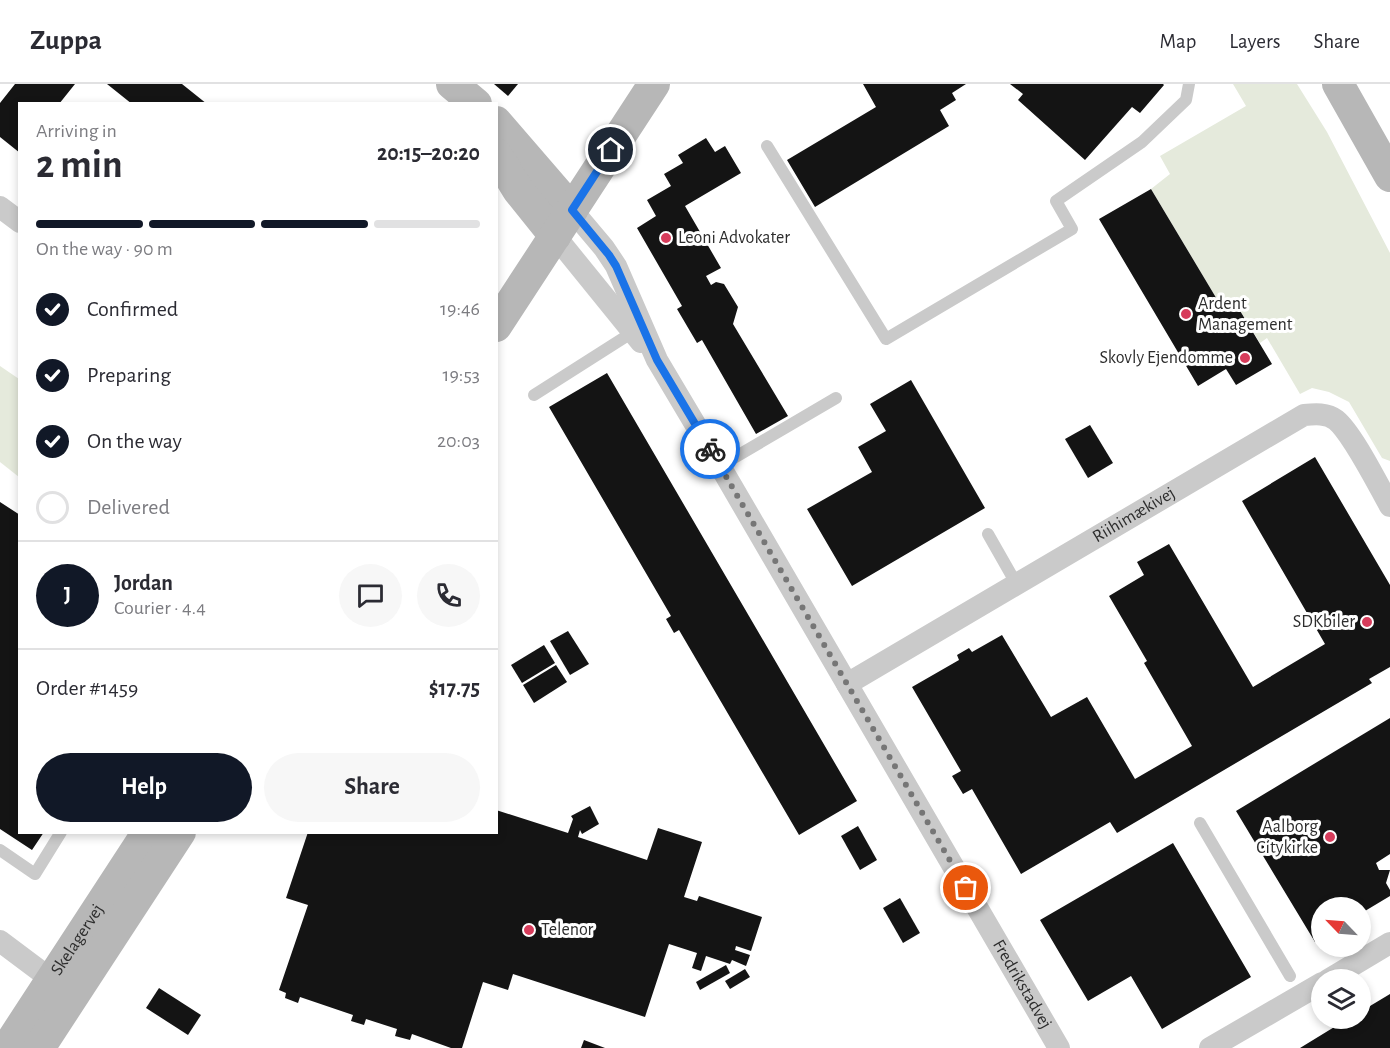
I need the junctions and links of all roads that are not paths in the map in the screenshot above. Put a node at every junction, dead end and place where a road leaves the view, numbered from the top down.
1 (654, 84) edge
2 (1189, 84) edge
3 (1338, 84) edge
4 (498, 124) edge
5 (767, 146) dead end
6 (498, 157) edge
7 (1390, 176) edge
8 (0, 207) edge
9 (572, 210) junction
10 (18, 220) edge
11 (555, 236) junction
12 (498, 323) edge
13 (633, 332) junction
14 (657, 360) junction
15 (534, 394) dead end
16 (836, 398) dead end
17 (720, 466) junction
18 (1390, 506) edge
19 (988, 534) dead end
20 (1017, 585) junction
21 (847, 684) junction
22 (1200, 823) dead end
23 (60, 834) edge
24 (147, 834) edge
25 (178, 834) edge
26 (0, 849) edge
27 (0, 941) edge
28 (1390, 943) edge
29 (1346, 969) edge
30 (1290, 976) dead end
31 (63, 988) junction
32 (1311, 989) edge
33 (7, 1048) edge
34 (39, 1048) edge
35 (1059, 1048) edge
36 (1210, 1048) edge

1 - 9 street
2 - 5 lane
3 - 7 street
4 - 9 street
6 - 11 street
8 - 10 street
9 - 11 street
9 - 14 street, Fredrikstadvej
11 - 12 street
11 - 13 street, Fredrikstadvej
13 - 14 street, Fredrikstadvej
13 - 15 lane
14 - 17 street, Fredrikstadvej
16 - 17 lane
17 - 21 street, Fredrikstadvej
18 - 20 street, Riihimækivej
19 - 20 lane
20 - 21 street, Riihimækivej
21 - 35 street, Fredrikstadvej
22 - 30 lane
23 - 26 lane
24 - 31 street, Skelagervej
25 - 31 street, Skelagervej
27 - 31 street
28 - 29 street
31 - 33 street, Skelagervej
31 - 34 street, Skelagervej
32 - 36 street

